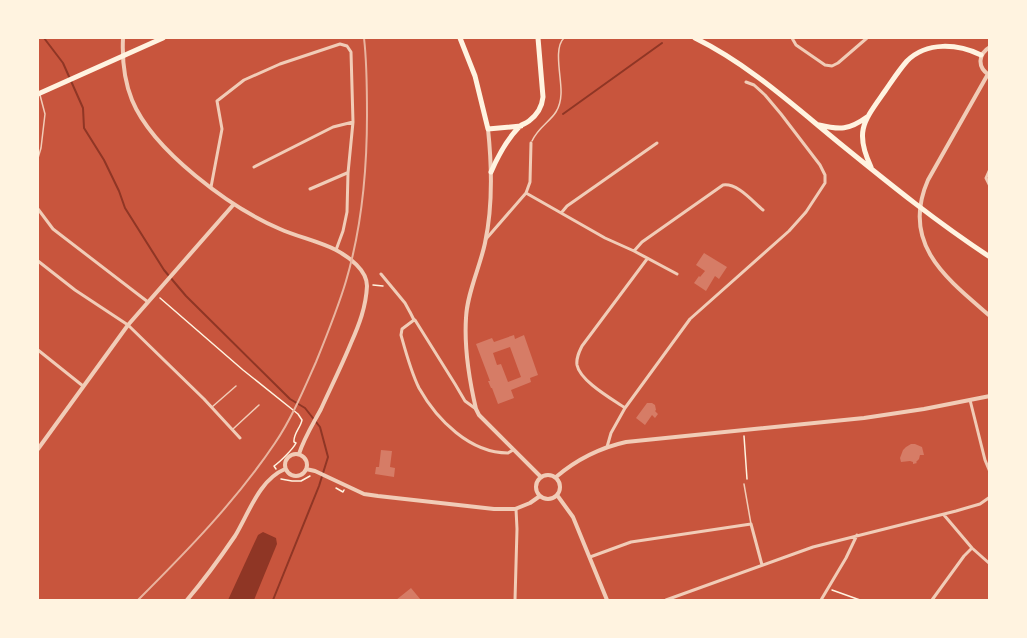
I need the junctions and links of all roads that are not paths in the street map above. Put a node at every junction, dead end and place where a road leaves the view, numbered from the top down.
1 (123, 38) edge
2 (163, 38) edge
3 (460, 38) edge
4 (538, 38) edge
5 (564, 38) edge
6 (695, 38) edge
7 (792, 38) edge
8 (867, 38) edge
9 (990, 46) edge
10 (981, 55) junction
11 (989, 75) edge
12 (747, 82) dead end
13 (38, 86) edge
14 (38, 94) edge
15 (868, 116) junction
16 (353, 122) junction
17 (818, 125) junction
18 (521, 126) junction
19 (488, 129) junction
20 (531, 143) joint
21 (657, 143) dead end
22 (38, 158) edge
23 (254, 167) dead end
24 (872, 169) junction
25 (990, 169) edge
26 (491, 172) junction
27 (348, 173) junction
28 (990, 186) edge
29 (211, 187) junction
30 (310, 189) dead end
31 (526, 193) junction
32 (234, 204) junction
33 (38, 209) edge
34 (763, 210) dead end
35 (562, 212) junction
36 (486, 240) junction
37 (336, 250) junction
38 (634, 251) junction
39 (990, 257) edge
40 (647, 259) junction
41 (38, 261) edge
42 (381, 274) dead end
43 (677, 274) dead end
44 (148, 302) junction
45 (410, 312) junction
46 (990, 316) edge
47 (128, 325) junction
48 (38, 350) edge
49 (83, 386) junction
50 (236, 386) dead end
51 (990, 396) edge
52 (970, 400) junction
53 (259, 405) dead end
54 (212, 407) junction
55 (625, 408) junction
56 (476, 409) junction
57 (233, 429) junction
58 (240, 438) dead end
59 (607, 447) junction
60 (38, 449) edge
61 (513, 450) junction
62 (299, 454) junction
63 (285, 469) junction
64 (306, 469) junction
65 (990, 471) edge
66 (541, 477) junction
67 (556, 477) junction
68 (744, 484) road end
69 (557, 495) junction
70 (540, 496) junction
71 (990, 497) edge
72 (515, 509) junction
73 (944, 514) junction
74 (751, 525) junction
75 (858, 535) junction
76 (972, 548) junction
77 (590, 557) junction
78 (988, 561) edge
79 (762, 566) junction
80 (187, 600) edge
81 (515, 600) edge
82 (607, 600) edge
83 (666, 600) edge
84 (821, 600) edge
85 (932, 600) edge

1 - 29 street
2 - 14 main road
3 - 19 main road
4 - 18 main road
5 - 20 lane
6 - 17 main road
7 - 8 street
9 - 10 street
10 - 11 street
10 - 15 main road
11 - 46 street
12 - 55 street
13 - 22 lane
15 - 17 main road
15 - 24 main road
16 - 23 street
16 - 27 street
16 - 29 street
17 - 24 main road
18 - 19 main road
18 - 26 main road
19 - 26 street
20 - 31 street
21 - 35 street
24 - 39 main road
25 - 28 street
26 - 36 street
27 - 30 street
27 - 37 street
29 - 32 street
31 - 35 street
31 - 36 street
32 - 37 street
32 - 44 street
33 - 44 street
34 - 38 street
35 - 38 street
36 - 56 street
37 - 62 street
38 - 40 street
40 - 43 street
40 - 55 street
41 - 47 street
42 - 45 street
44 - 47 street
45 - 56 street
45 - 61 street
47 - 49 street
47 - 54 street
48 - 49 street
49 - 60 street
50 - 54 lane
51 - 52 street
52 - 59 street
52 - 65 street
53 - 57 lane
54 - 57 street
55 - 59 street
56 - 61 street
57 - 58 street
59 - 67 street
61 - 66 street
62 - 63 street
62 - 64 street
63 - 64 street
63 - 80 street
64 - 72 street
66 - 67 street
66 - 70 street
67 - 69 street
68 - 74 lane
69 - 70 street
69 - 77 street
70 - 72 street
71 - 73 street
72 - 81 street
73 - 75 street
73 - 76 street
74 - 77 street
74 - 79 street
75 - 79 street
75 - 84 street
76 - 78 street
76 - 85 street
77 - 82 street
79 - 83 street

